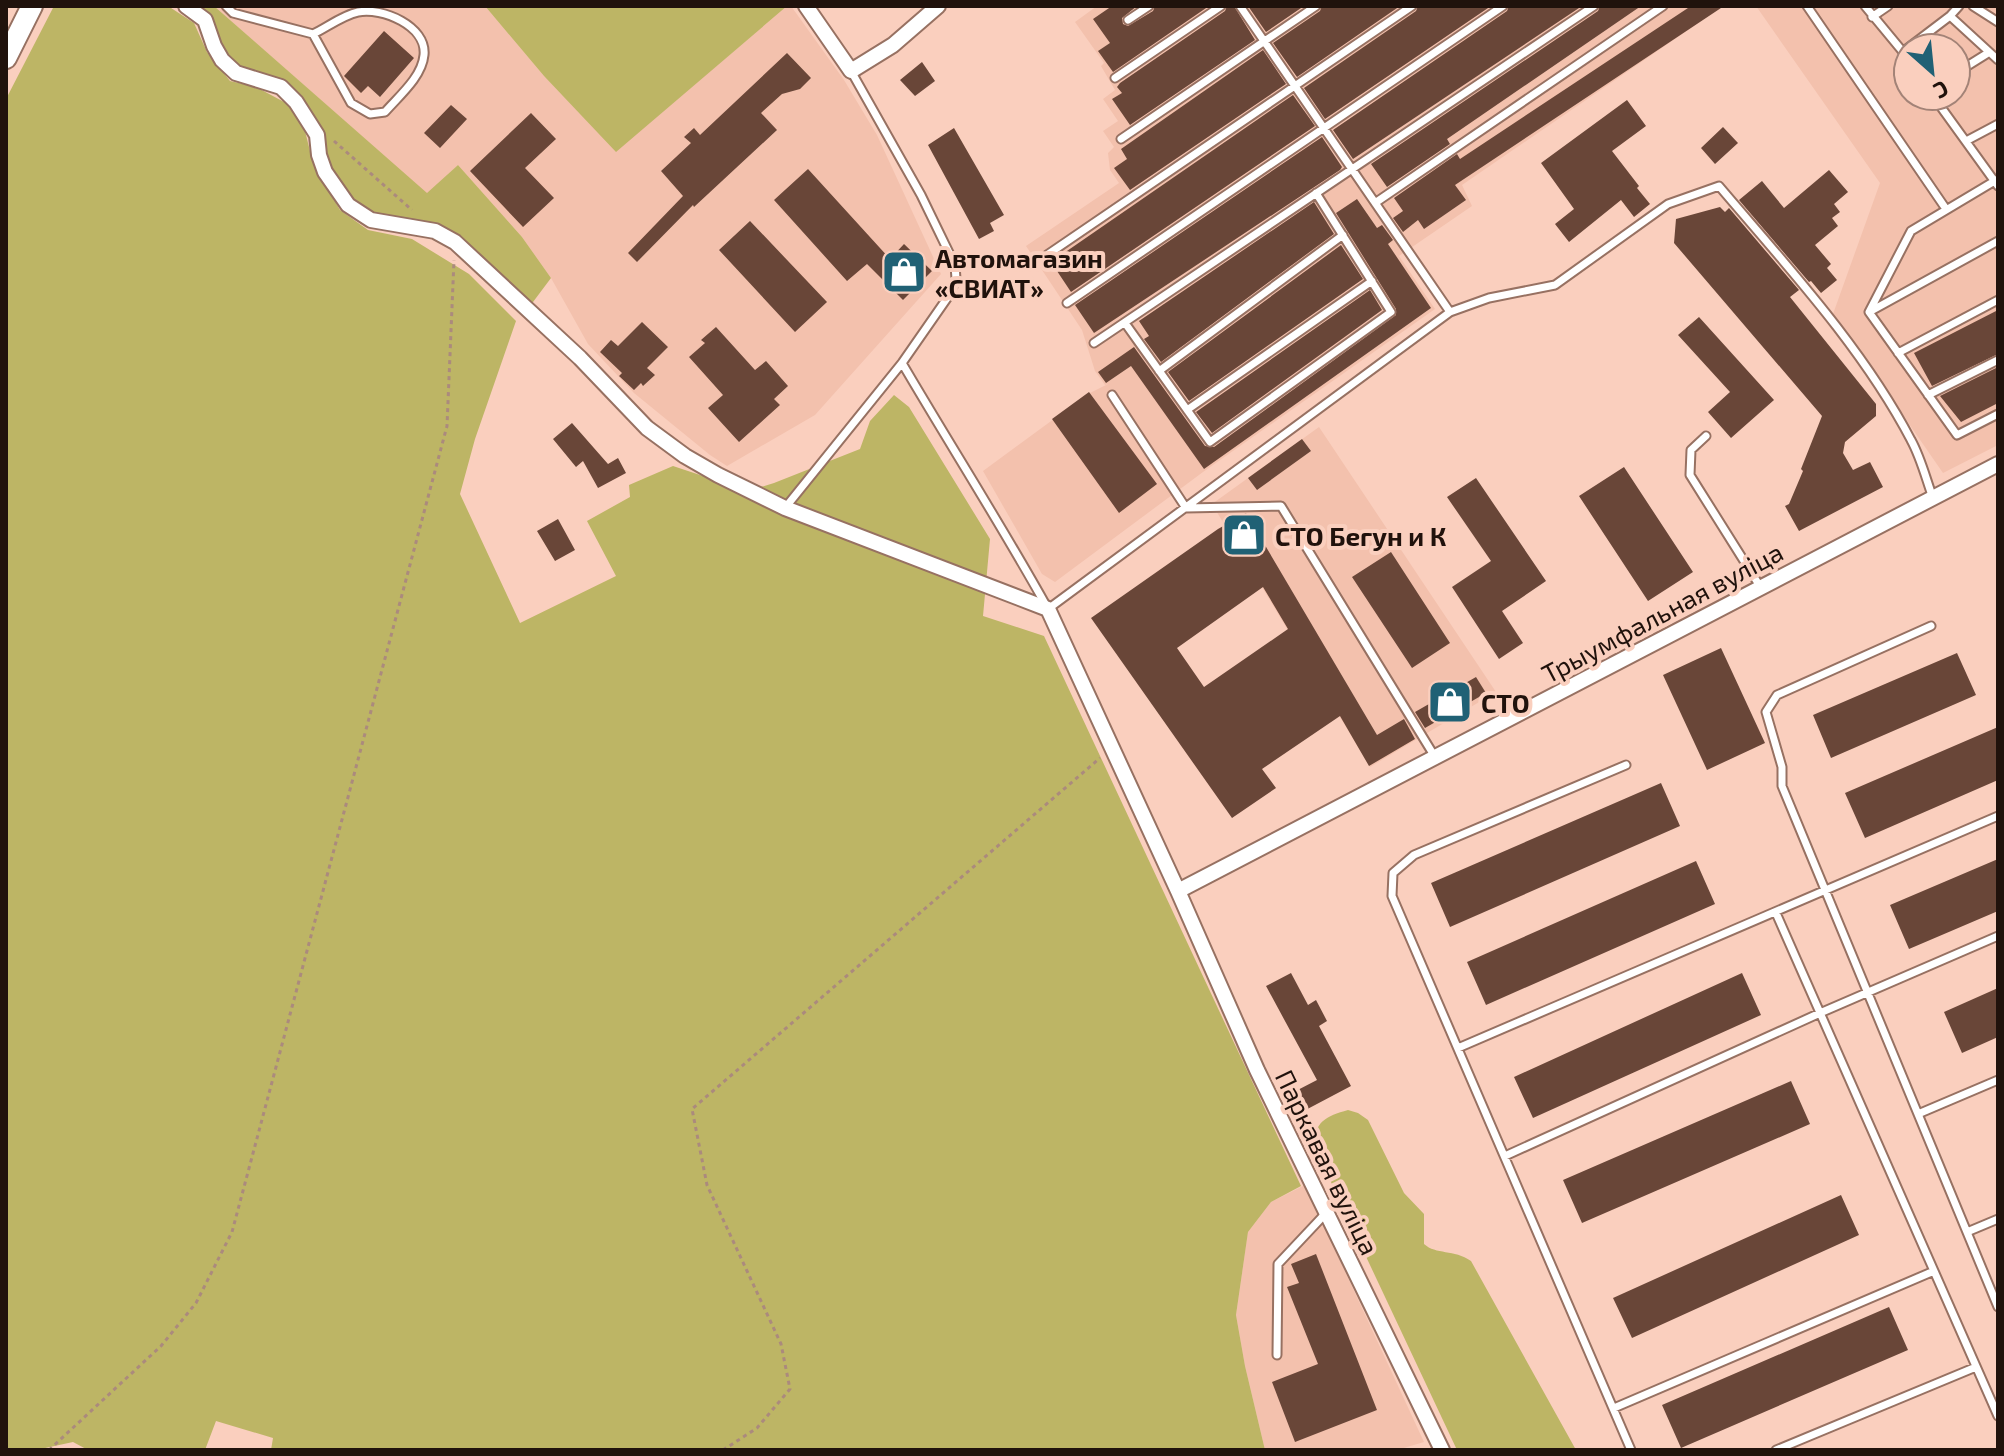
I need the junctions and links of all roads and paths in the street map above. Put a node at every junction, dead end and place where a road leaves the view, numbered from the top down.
1 (32, 6) edge
2 (186, 6) edge
3 (226, 6) edge
4 (806, 6) edge
5 (938, 6) edge
6 (1149, 6) edge
7 (1221, 6) edge
8 (1240, 6) edge
9 (1316, 6) edge
10 (1412, 6) edge
11 (1503, 6) edge
12 (1594, 6) edge
13 (1663, 6) edge
14 (1807, 6) edge
15 (1865, 6) edge
16 (1888, 6) edge
17 (1959, 6) edge
18 (1973, 6) edge
19 (1950, 16) junction
20 (1872, 17) junction
21 (1128, 20) dead end
22 (1998, 22) edge
23 (1931, 32) edge
24 (313, 34) junction
25 (1892, 39) edge
26 (1264, 41) junction
27 (1988, 53) junction
28 (6, 58) edge
29 (1998, 60) edge
30 (1972, 63) edge
31 (851, 71) junction
32 (1115, 78) dead end
33 (1295, 86) junction
34 (1945, 112) edge
35 (1998, 124) edge
36 (1324, 128) junction
37 (332, 139) dead end
38 (1121, 139) dead end
39 (1966, 141) junction
40 (1352, 169) junction
41 (1996, 182) edge
42 (1316, 193) junction
43 (1375, 203) junction
44 (1946, 209) junction
45 (412, 211) dead end
46 (1343, 235) junction
47 (1998, 241) edge
48 (455, 242) junction
49 (1047, 255) dead end
50 (1372, 281) junction
51 (1998, 300) edge
52 (1067, 303) dead end
53 (1450, 312) junction
54 (1869, 312) junction
55 (1125, 323) junction
56 (1094, 343) dead end
57 (1898, 353) junction
58 (1998, 360) edge
59 (902, 363) junction
60 (1159, 371) junction
61 (1112, 395) dead end
62 (1928, 395) junction
63 (1187, 410) junction
64 (1998, 414) edge
65 (1706, 436) dead end
66 (1998, 464) edge
67 (1933, 498) junction
68 (785, 508) junction
69 (1186, 508) junction
70 (1761, 588) junction
71 (1048, 609) junction
72 (1931, 626) dead end
73 (1112, 748) junction
74 (1435, 757) junction
75 (1626, 765) dead end
76 (1998, 816) edge
77 (1178, 891) junction
78 (1826, 892) junction
79 (1776, 913) junction
80 (1998, 936) edge
81 (1867, 992) junction
82 (1820, 1013) junction
83 (1458, 1048) junction
84 (1998, 1080) edge
85 (1918, 1114) junction
86 (1505, 1156) junction
87 (1326, 1213) junction
88 (1998, 1219) edge
89 (1967, 1232) junction
90 (1934, 1271) junction
91 (1998, 1307) edge
92 (1277, 1355) dead end
93 (1976, 1367) junction
94 (1614, 1408) junction
95 (1998, 1416) edge
96 (49, 1450) edge
97 (723, 1450) edge
98 (1442, 1450) edge
99 (1631, 1450) edge
100 (1776, 1450) edge

1 - 28 main road
2 - 48 street
3 - 24 lane
4 - 31 street
5 - 31 street
6 - 21 lane
7 - 32 lane
8 - 26 lane
9 - 26 lane
10 - 33 lane
11 - 36 lane
12 - 40 lane
13 - 43 lane
14 - 44 lane
15 - 20 lane
16 - 20 lane
17 - 19 lane
18 - 22 lane
19 - 23 lane
19 - 27 lane
20 - 25 lane
24 - 24 lane
26 - 33 lane
26 - 38 lane
27 - 29 lane
27 - 30 lane
31 - 59 lane
33 - 36 lane
33 - 49 lane
34 - 39 lane
35 - 39 lane
36 - 40 lane
36 - 52 lane
37 - 45 path
39 - 41 lane
40 - 42 lane
40 - 43 lane
41 - 44 lane
42 - 46 lane
42 - 55 lane
43 - 53 lane
44 - 54 lane
46 - 50 lane
46 - 60 lane
47 - 54 lane
48 - 68 street
48 - 96 path
50 - 63 lane
50 - 63 lane
51 - 57 lane
53 - 67 lane
53 - 69 lane
54 - 57 lane
55 - 56 lane
55 - 60 lane
57 - 62 lane
58 - 62 lane
59 - 68 lane
59 - 71 lane
60 - 63 lane
61 - 69 lane
62 - 64 lane
65 - 70 lane
66 - 67 street, Трыумфальная вуліца
67 - 70 street, Трыумфальная вуліца
68 - 71 street
69 - 71 lane
69 - 74 lane
70 - 74 street, Трыумфальная вуліца
71 - 73 street, Паркавая вуліца
72 - 78 lane
73 - 77 street, Паркавая вуліца
73 - 97 path
74 - 77 street, Трыумфальная вуліца
75 - 83 lane
76 - 78 lane
77 - 87 street, Паркавая вуліца
78 - 79 lane
78 - 81 lane
79 - 82 lane
79 - 83 lane
80 - 81 lane
81 - 82 lane
81 - 85 lane
82 - 86 lane
82 - 90 lane
83 - 86 lane
84 - 85 lane
85 - 89 lane
86 - 94 lane
87 - 92 lane
87 - 98 street, Паркавая вуліца
88 - 89 lane
89 - 91 lane
90 - 93 lane
90 - 94 lane
93 - 95 lane
93 - 100 lane
94 - 99 lane

